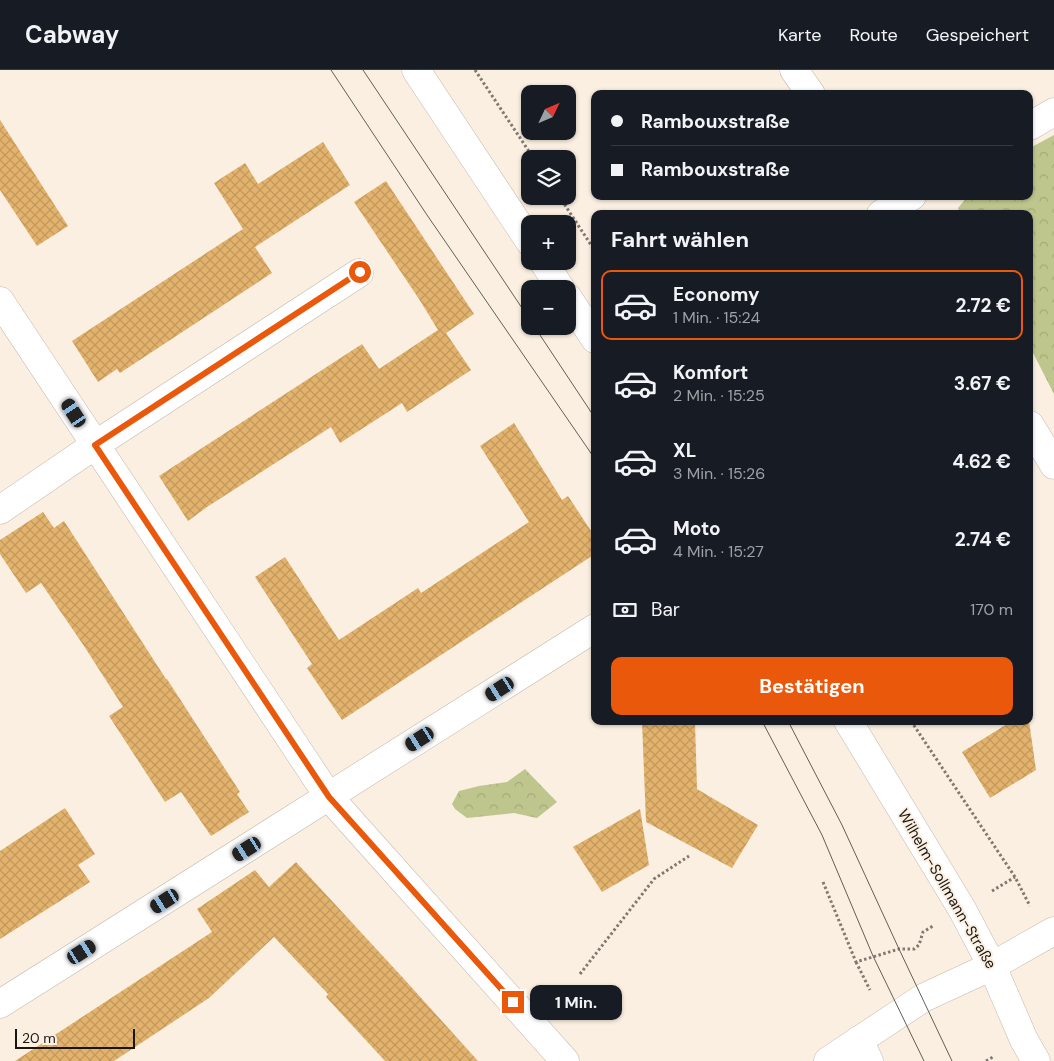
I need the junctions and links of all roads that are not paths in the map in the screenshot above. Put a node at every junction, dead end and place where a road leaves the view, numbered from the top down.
1 (416, 70) edge
2 (794, 70) edge
3 (808, 90) edge
4 (1054, 112) edge
5 (1033, 124) edge
6 (521, 228) edge
7 (360, 272) dead end
8 (0, 301) edge
9 (576, 310) edge
10 (591, 333) edge
11 (1033, 430) edge
12 (95, 445) junction
13 (1054, 466) edge
14 (0, 510) edge
15 (591, 631) edge
16 (850, 725) edge
17 (329, 797) junction
18 (1051, 933) edge
19 (992, 966) junction
20 (0, 1004) edge
21 (864, 1051) edge
22 (565, 1061) edge
23 (828, 1061) edge
24 (1036, 1061) edge

1 - 6 street
2 - 3 street
4 - 5 street
7 - 12 street
8 - 12 street
9 - 10 street
11 - 13 street
12 - 14 street
12 - 17 street
15 - 17 street
16 - 19 street, Wilhelm-Sollmann-Straße
17 - 20 street
17 - 22 street
18 - 19 street
19 - 21 street
19 - 24 street, Wilhelm-Sollmann-Straße
21 - 23 street

